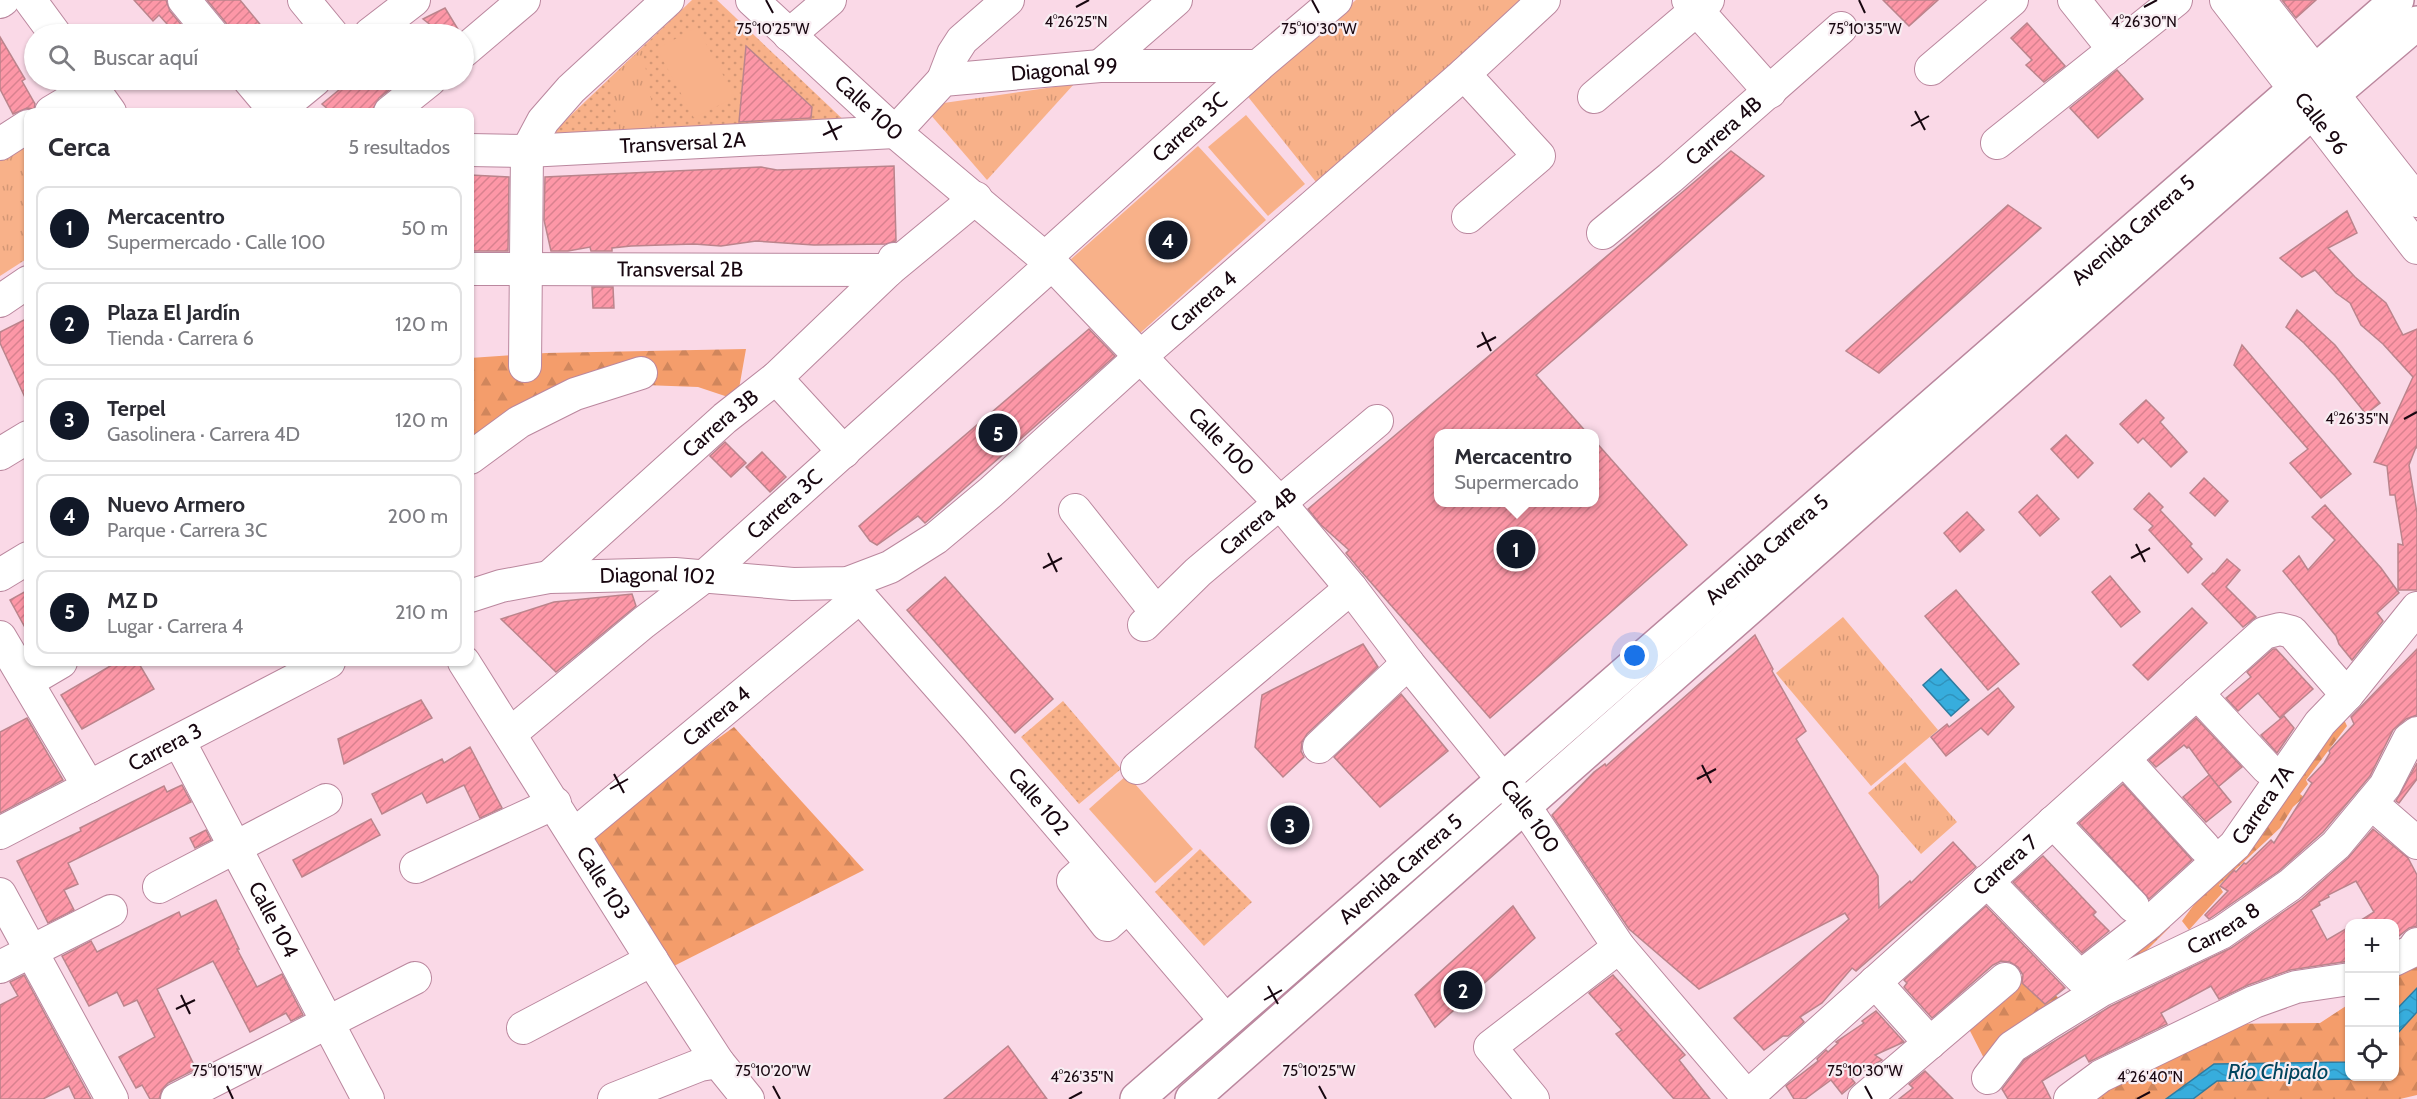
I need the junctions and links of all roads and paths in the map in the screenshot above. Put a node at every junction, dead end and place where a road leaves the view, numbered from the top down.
1 (30, 0) edge
2 (183, 0) edge
3 (304, 0) edge
4 (414, 0) edge
5 (524, 0) edge
6 (668, 0) edge
7 (752, 0) edge
8 (830, 0) edge
9 (1008, 0) edge
10 (1176, 0) edge
11 (1336, 0) edge
12 (1544, 0) edge
13 (2012, 0) edge
14 (2074, 0) edge
15 (2176, 0) edge
16 (2226, 0) edge
17 (2259, 0) edge
18 (2397, 0) edge
19 (1698, 3) edge
20 (2417, 23) edge
21 (48, 24) edge
22 (203, 24) edge
23 (324, 24) edge
24 (383, 24) edge
25 (1841, 28) dead end
26 (789, 35) junction
27 (474, 42) edge
28 (2114, 50) junction
29 (1100, 66) junction
30 (1258, 66) junction
31 (1931, 69) dead end
32 (1464, 74) junction
33 (943, 80) junction
34 (81, 90) edge
35 (95, 90) edge
36 (257, 90) edge
37 (303, 90) edge
38 (418, 90) edge
39 (1770, 92) junction
40 (2313, 92) junction
41 (1593, 96) dead end
42 (56, 108) edge
43 (108, 108) edge
44 (273, 108) edge
45 (281, 108) edge
46 (395, 108) edge
47 (24, 129) edge
48 (895, 132) junction
49 (1997, 143) dead end
50 (0, 144) edge
51 (474, 150) edge
52 (527, 151) junction
53 (972, 195) junction
54 (2417, 201) edge
55 (1468, 217) dead end
56 (1603, 232) dead end
57 (2417, 248) edge
58 (1049, 261) junction
59 (527, 268) junction
60 (474, 269) edge
61 (889, 270) junction
62 (24, 285) edge
63 (0, 301) edge
64 (1140, 357) junction
65 (525, 366) dead end
66 (641, 374) dead end
67 (776, 378) junction
68 (1377, 421) dead end
69 (24, 439) edge
70 (844, 452) junction
71 (0, 454) edge
72 (474, 455) edge
73 (1280, 504) junction
74 (1075, 510) dead end
75 (24, 560) edge
76 (0, 575) edge
77 (706, 575) junction
78 (549, 578) junction
79 (1351, 588) junction
80 (854, 590) junction
81 (474, 595) edge
82 (2417, 608) edge
83 (0, 637) edge
84 (1408, 663) junction
85 (55, 666) edge
86 (321, 666) edge
87 (467, 666) edge
88 (27, 682) junction
89 (2197, 693) junction
90 (2347, 695) junction
91 (2417, 733) edge
92 (510, 734) junction
93 (179, 741) junction
94 (1319, 747) dead end
95 (2124, 759) junction
96 (1137, 768) dead end
97 (2267, 768) dead end
98 (1504, 780) junction
99 (89, 786) junction
100 (326, 800) dead end
101 (2371, 803) junction
102 (545, 807) junction
103 (1525, 807) junction
104 (2053, 822) junction
105 (0, 833) edge
106 (574, 834) junction
107 (2417, 843) edge
108 (235, 847) junction
109 (2204, 847) dead end
110 (416, 867) dead end
111 (1987, 881) junction
112 (159, 887) dead end
113 (0, 894) edge
114 (111, 911) dead end
115 (2141, 915) junction
116 (2417, 944) edge
117 (1619, 947) junction
118 (2184, 950) junction
119 (32, 951) junction
120 (2399, 958) edge
121 (652, 960) junction
122 (0, 967) edge
123 (415, 978) dead end
124 (2005, 979) dead end
125 (2345, 980) edge
126 (1875, 982) junction
127 (1226, 1021) junction
128 (328, 1023) junction
129 (523, 1028) dead end
130 (1930, 1043) junction
131 (709, 1063) junction
132 (1988, 1078) dead end
133 (1747, 1098) edge
134 (112, 1099) edge
135 (177, 1099) edge
136 (368, 1099) edge
137 (614, 1099) edge
138 (748, 1099) edge
139 (1137, 1099) edge
140 (1192, 1099) edge
141 (1533, 1099) edge
142 (1864, 1099) edge
143 (2070, 1099) edge

1 - 21 street
2 - 22 street
3 - 23 street
4 - 24 street
5 - 27 street
6 - 52 street
7 - 26 street, Calle 100
8 - 26 street
9 - 33 street
10 - 29 street
11 - 30 street, Carrera 3C
12 - 32 street, Carrera 4
13 - 31 street
14 - 28 street
15 - 28 street
16 - 40 street, Calle 96
17 - 40 street, Calle 96
18 - 40 main road, Avenida Carrera 5
19 - 39 street
19 - 41 street
20 - 40 main road, Avenida Carrera 5
25 - 39 street, Carrera 4B
26 - 48 street, Calle 100
28 - 49 street
29 - 30 street, Diagonal 99
29 - 33 street, Diagonal 99
30 - 58 street, Carrera 3C
32 - 55 street
32 - 64 street, Carrera 4
33 - 48 street
34 - 42 street
35 - 43 street
36 - 44 street
37 - 45 street
38 - 46 street
39 - 56 street, Carrera 4B
40 - 54 street, Calle 96
40 - 57 street, Calle 96
40 - 98 main road, Avenida Carrera 5
40 - 103 main road, Avenida Carrera 5
47 - 50 street
48 - 52 street, Transversal 2A
48 - 53 street, Calle 100
51 - 52 street, Transversal 2A
52 - 59 street
53 - 58 street, Calle 100
53 - 61 street, Carrera 3B
58 - 64 street, Calle 100
58 - 70 street, Carrera 3C
59 - 60 street, Transversal 2B
59 - 61 street, Transversal 2B
59 - 65 street
61 - 67 street, Carrera 3B
62 - 63 street
64 - 73 street, Calle 100
64 - 80 street, Carrera 4
66 - 72 street
67 - 70 street
67 - 78 street, Carrera 3B
68 - 73 street, Carrera 4B
69 - 71 street
70 - 77 street, Carrera 3C
73 - 74 street, Carrera 4B
73 - 79 street, Calle 100
75 - 76 street
77 - 78 street, Diagonal 102
77 - 80 street, Diagonal 102
77 - 92 street, Carrera 3C
78 - 81 street, Diagonal 102
79 - 84 street, Calle 100
79 - 96 street
80 - 106 street, Carrera 4
80 - 127 street, Calle 102
82 - 90 street, Carrera 7A
83 - 88 street
84 - 94 street
84 - 98 street, Calle 100
85 - 88 street
86 - 93 street, Carrera 3
87 - 92 street, Calle 103
88 - 99 street
89 - 90 street, Carrera 7
89 - 95 street, Carrera 7
89 - 97 street
90 - 115 street, Carrera 7A
91 - 101 street, Carrera 8
92 - 102 street, Calle 103
93 - 99 street, Carrera 3
93 - 108 street, Calle 104
95 - 104 street, Carrera 7
95 - 109 street
98 - 103 street, Calle 100
98 - 127 main road, Avenida Carrera 5
99 - 105 street, Carrera 3
100 - 108 street
101 - 107 street
101 - 118 street, Carrera 8
102 - 106 street, Calle 103
102 - 110 street
103 - 117 street, Calle 100
103 - 140 main road, Avenida Carrera 5
104 - 111 street, Carrera 7
104 - 115 street
106 - 121 street, Calle 103
108 - 112 street
108 - 128 street, Calle 104
111 - 115 street, Carrera 7A
111 - 126 street, Carrera 7
113 - 119 street
114 - 119 street
115 - 118 street
116 - 120 street
117 - 133 street, Calle 100
117 - 141 street
118 - 132 street, Carrera 8
119 - 122 street
119 - 134 street
121 - 129 street
121 - 131 street, Calle 103
123 - 128 street
124 - 130 street
125 - 143 street
126 - 130 street
126 - 133 street, Carrera 7
127 - 139 main road, Avenida Carrera 5
128 - 135 street
128 - 136 street, Calle 104
130 - 142 street
131 - 137 street
131 - 138 street, Calle 103

